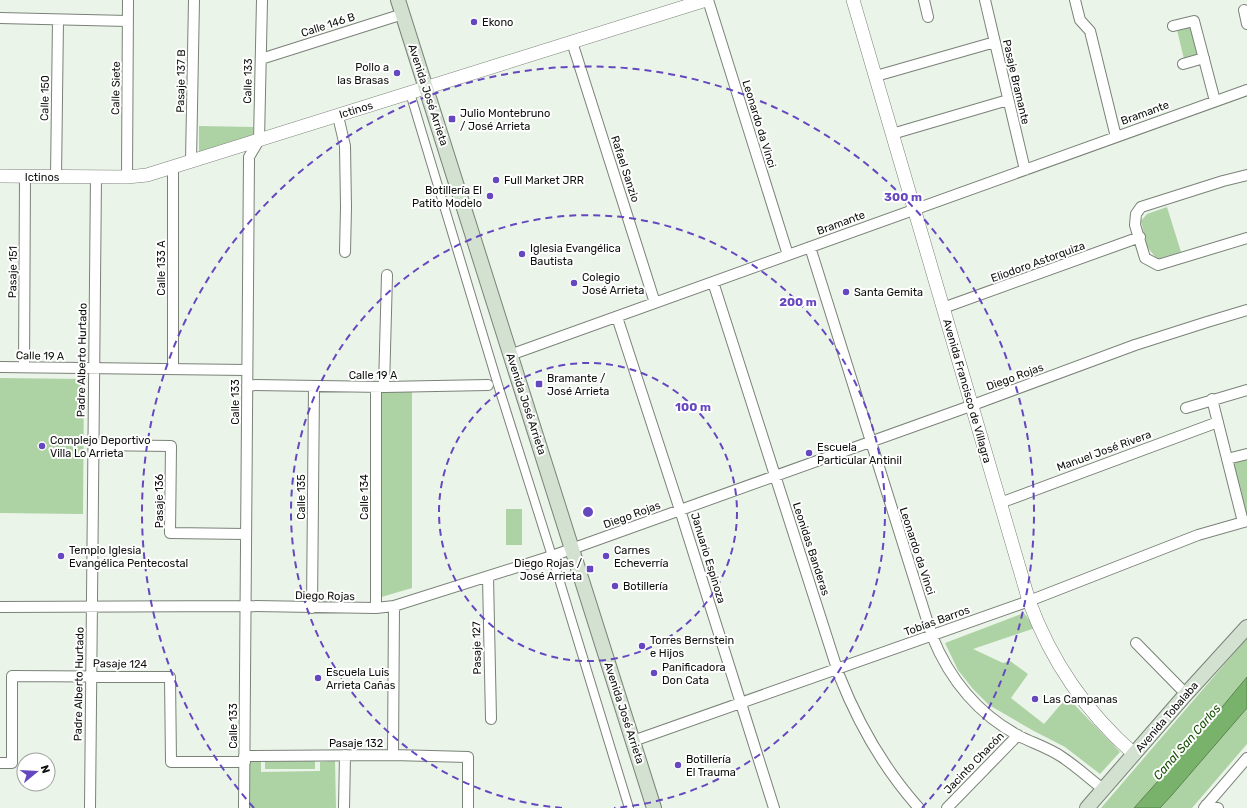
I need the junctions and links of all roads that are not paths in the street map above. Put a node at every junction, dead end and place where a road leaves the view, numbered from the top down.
1 (128, 0) edge
2 (194, 0) edge
3 (262, 0) edge
4 (398, 0) edge
5 (707, 0) edge
6 (854, 0) edge
7 (924, 0) edge
8 (985, 0) edge
9 (1076, 0) edge
10 (1244, 10) dead end
11 (403, 14) junction
12 (0, 18) edge
13 (928, 18) dead end
14 (58, 20) junction
15 (128, 21) junction
16 (1247, 24) edge
17 (1173, 26) dead end
18 (572, 42) junction
19 (995, 42) junction
20 (1204, 58) junction
21 (261, 59) junction
22 (1183, 64) dead end
23 (876, 76) junction
24 (426, 88) junction
25 (1247, 90) edge
26 (410, 93) junction
27 (1008, 100) junction
28 (1215, 101) junction
29 (338, 116) junction
30 (892, 134) junction
31 (1116, 137) junction
32 (259, 140) junction
33 (191, 162) junction
34 (173, 167) junction
35 (1025, 170) junction
36 (1247, 175) edge
37 (0, 176) edge
38 (25, 176) junction
39 (56, 177) junction
40 (96, 177) junction
41 (127, 177) junction
42 (914, 210) junction
43 (1140, 237) junction
44 (1247, 238) edge
45 (810, 247) junction
46 (345, 252) dead end
47 (788, 255) junction
48 (387, 275) dead end
49 (713, 282) junction
50 (655, 303) junction
51 (944, 308) junction
52 (1247, 310) edge
53 (617, 316) junction
54 (510, 355) junction
55 (0, 367) edge
56 (24, 367) junction
57 (94, 368) junction
58 (173, 369) junction
59 (247, 370) junction
60 (247, 384) junction
61 (493, 385) junction
62 (314, 386) junction
63 (380, 387) junction
64 (1247, 390) edge
65 (1212, 400) junction
66 (972, 406) junction
67 (1186, 408) dead end
68 (1218, 422) junction
69 (870, 442) junction
70 (93, 445) junction
71 (1247, 454) edge
72 (1227, 459) junction
73 (775, 476) junction
74 (1000, 503) junction
75 (680, 510) junction
76 (1245, 522) edge
77 (246, 534) junction
78 (572, 549) junction
79 (552, 556) junction
80 (488, 577) junction
81 (1028, 601) junction
82 (0, 606) edge
83 (246, 606) junction
84 (394, 606) junction
85 (92, 607) junction
86 (312, 608) junction
87 (376, 608) junction
88 (1247, 627) edge
89 (932, 636) junction
90 (1136, 643) dead end
91 (837, 670) junction
92 (91, 676) junction
93 (170, 677) joint
94 (1186, 694) junction
95 (741, 703) junction
96 (491, 719) dead end
97 (1018, 735) junction
98 (633, 741) junction
99 (1134, 754) junction
100 (345, 755) junction
101 (393, 755) junction
102 (1247, 758) edge
103 (244, 759) junction
104 (0, 763) edge
105 (1103, 790) junction
106 (1205, 807) edge
107 (90, 808) edge
108 (244, 808) edge
109 (344, 808) edge
110 (468, 808) edge
111 (629, 808) edge
112 (654, 808) edge
113 (774, 808) edge
114 (919, 808) edge
115 (947, 808) edge
116 (1087, 808) edge
117 (1218, 808) edge

1 - 15 street, Calle Siete
2 - 33 street, Pasaje 137 B
3 - 21 street, Calle 133
4 - 11 main road, Avenida José Arrieta
5 - 18 street, Ictinos
5 - 47 street, Leonardo da Vinci
6 - 23 street, Avenida Francisco de Villagra
7 - 13 street
8 - 19 street, Pasaje Bramante
9 - 31 street
10 - 16 street
11 - 21 street, Calle 146 B
11 - 24 main road, Avenida José Arrieta
12 - 14 street
14 - 15 street
14 - 39 street, Calle 150
15 - 41 street, Calle Siete
17 - 20 street
18 - 24 street, Ictinos
18 - 50 street, Rafael Sanzio
19 - 23 street
19 - 27 street, Pasaje Bramante
20 - 22 street
20 - 28 street
21 - 32 street, Calle 133
23 - 30 street, Avenida Francisco de Villagra
24 - 26 street, Ictinos
24 - 54 main road, Avenida José Arrieta
25 - 28 street, Bramante
26 - 29 street, Ictinos
26 - 61 street
27 - 30 street
27 - 35 street, Pasaje Bramante
28 - 31 street, Bramante
29 - 32 street, Ictinos
29 - 46 street
30 - 42 street, Avenida Francisco de Villagra
31 - 35 street, Bramante
32 - 33 street, Ictinos
32 - 59 street, Calle 133
33 - 34 street, Ictinos
34 - 41 street, Ictinos
34 - 58 street, Calle 133 A
35 - 42 street, Bramante
36 - 43 street
37 - 38 street, Ictinos
38 - 39 street, Ictinos
38 - 56 street, Pasaje 151
39 - 40 street, Ictinos
40 - 41 street, Ictinos
40 - 57 street, Padre Alberto Hurtado
42 - 45 street, Bramante
42 - 51 street, Avenida Francisco de Villagra
43 - 44 street
43 - 51 street, Eliodoro Astorquiza
45 - 47 street, Bramante
45 - 69 street, Leonardo da Vinci
47 - 49 street, Bramante
48 - 63 street, Calle 134
49 - 50 street, Bramante
49 - 73 street, Leonidas Banderas
50 - 53 street, Bramante
51 - 66 street, Avenida Francisco de Villagra
52 - 66 street, Diego Rojas
53 - 54 street, Bramante
53 - 75 street, Januario Espinoza
54 - 78 main road, Avenida José Arrieta
55 - 56 street, Calle 19 A
56 - 57 street, Calle 19 A
57 - 58 street, Calle 19 A
57 - 70 street, Padre Alberto Hurtado
58 - 59 street, Calle 19 A
59 - 60 street, Calle 133
60 - 62 street, Calle 19 A
60 - 77 street, Calle 133
61 - 63 street, Calle 19 A
61 - 79 street
62 - 63 street, Calle 19 A
62 - 86 street, Calle 135
63 - 87 street, Calle 134
64 - 65 street
65 - 67 street
65 - 68 street
66 - 69 street, Diego Rojas
66 - 74 street, Avenida Francisco de Villagra
68 - 72 street
68 - 74 street, Manuel José Rivera
69 - 73 street, Diego Rojas
69 - 89 street, Leonardo da Vinci
70 - 77 street, Pasaje 136
70 - 85 street, Padre Alberto Hurtado
71 - 72 street
72 - 76 street
73 - 75 street, Diego Rojas
73 - 91 street, Leonidas Banderas
74 - 81 street, Avenida Francisco de Villagra
75 - 78 street, Diego Rojas
75 - 95 street, Januario Espinoza
76 - 81 street, Tobías Barros
77 - 83 street, Calle 133
78 - 79 street, Diego Rojas
78 - 98 main road, Avenida José Arrieta
79 - 80 street, Diego Rojas
79 - 111 street
80 - 84 street, Diego Rojas
80 - 96 street, Pasaje 127
81 - 89 street, Tobías Barros
81 - 99 street, Avenida Francisco de Villagra
82 - 85 street, Diego Rojas
83 - 85 street, Diego Rojas
83 - 86 street, Diego Rojas
83 - 103 street, Calle 133
84 - 87 street, Diego Rojas
84 - 101 street
85 - 92 street, Padre Alberto Hurtado
86 - 87 street, Diego Rojas
88 - 94 main road, Avenida Tobalaba
89 - 91 street, Tobías Barros
89 - 97 street, Leonardo da Vinci
90 - 94 street
91 - 95 street, Tobías Barros
91 - 114 street, Leonidas Banderas
92 - 93 street, Pasaje 124
92 - 104 street, Pasaje 124
92 - 107 street, Padre Alberto Hurtado
93 - 103 street, Pasaje 132
94 - 99 main road, Avenida Tobalaba
95 - 98 street, Tobías Barros
95 - 113 street, Januario Espinoza
97 - 105 street, Leonardo da Vinci
97 - 115 street, Jacinto Chacón
98 - 112 main road, Avenida José Arrieta
99 - 105 main road, Avenida Tobalaba
100 - 101 street, Pasaje 132
100 - 103 street, Pasaje 132
100 - 109 street
101 - 110 street, Pasaje 132
102 - 106 street
103 - 108 street, Calle 133
105 - 116 main road, Avenida Tobalaba
106 - 117 street

